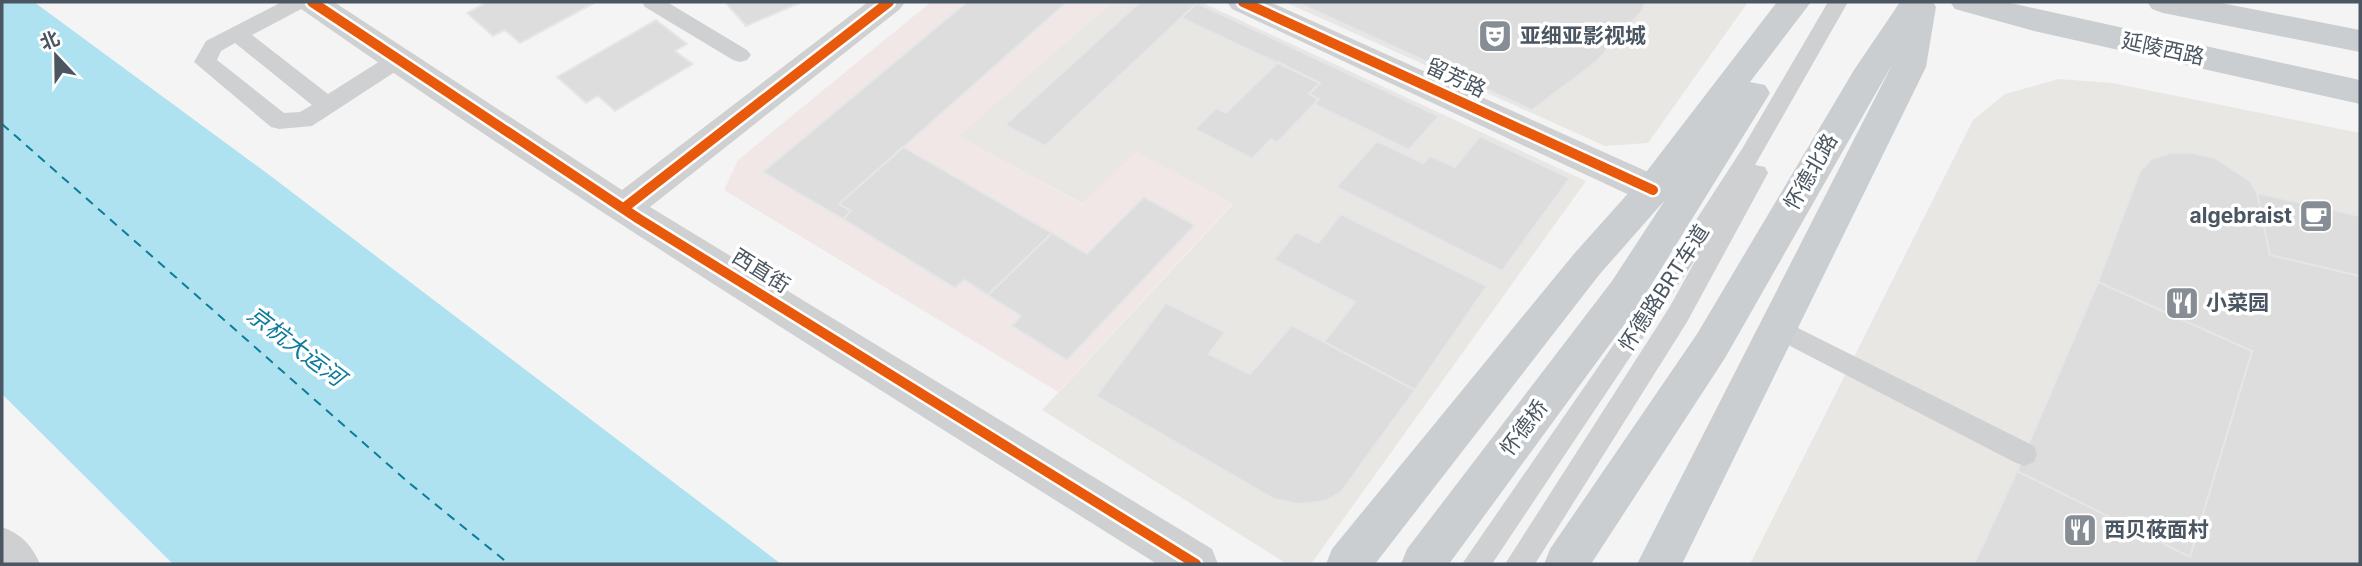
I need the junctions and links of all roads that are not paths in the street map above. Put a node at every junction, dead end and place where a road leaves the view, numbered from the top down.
1 (298, 2) edge
2 (312, 2) edge
3 (652, 2) edge
4 (889, 2) edge
5 (1243, 2) edge
6 (1795, 2) edge
7 (1812, 2) edge
8 (1838, 2) edge
9 (1856, 2) edge
10 (1916, 2) edge
11 (1921, 2) edge
12 (1966, 2) edge
13 (2163, 2) edge
14 (237, 34) junction
15 (2360, 41) edge
16 (740, 55) dead end
17 (396, 61) junction
18 (2360, 93) edge
19 (327, 105) junction
20 (1653, 190) junction
21 (624, 208) junction
22 (1652, 304) junction
23 (1778, 328) junction
24 (2024, 454) dead end
25 (2, 547) edge
26 (18, 564) edge
27 (1196, 564) edge
28 (1348, 564) edge
29 (1423, 564) edge
30 (1476, 564) edge
31 (1519, 564) edge
32 (1566, 564) edge
33 (1659, 564) edge

1 - 14 lane
2 - 17 street, 西直街
3 - 16 lane
4 - 21 street
5 - 20 street, 留芳路
6 - 20 main road
7 - 22 main road
8 - 22 lane, 怀德路BRT车道
9 - 22 lane, 怀德路BRT车道
10 - 32 main road, 怀德北路
11 - 23 main road
12 - 18 main road, 延陵西路
13 - 15 main road
14 - 19 lane
14 - 19 lane
17 - 19 lane
17 - 21 street, 西直街
20 - 28 main road
21 - 27 street, 西直街
22 - 29 main road, 怀德桥
22 - 30 lane, 怀德路BRT车道
22 - 31 lane, 怀德路BRT车道
23 - 24 lane
23 - 33 main road
25 - 26 street

